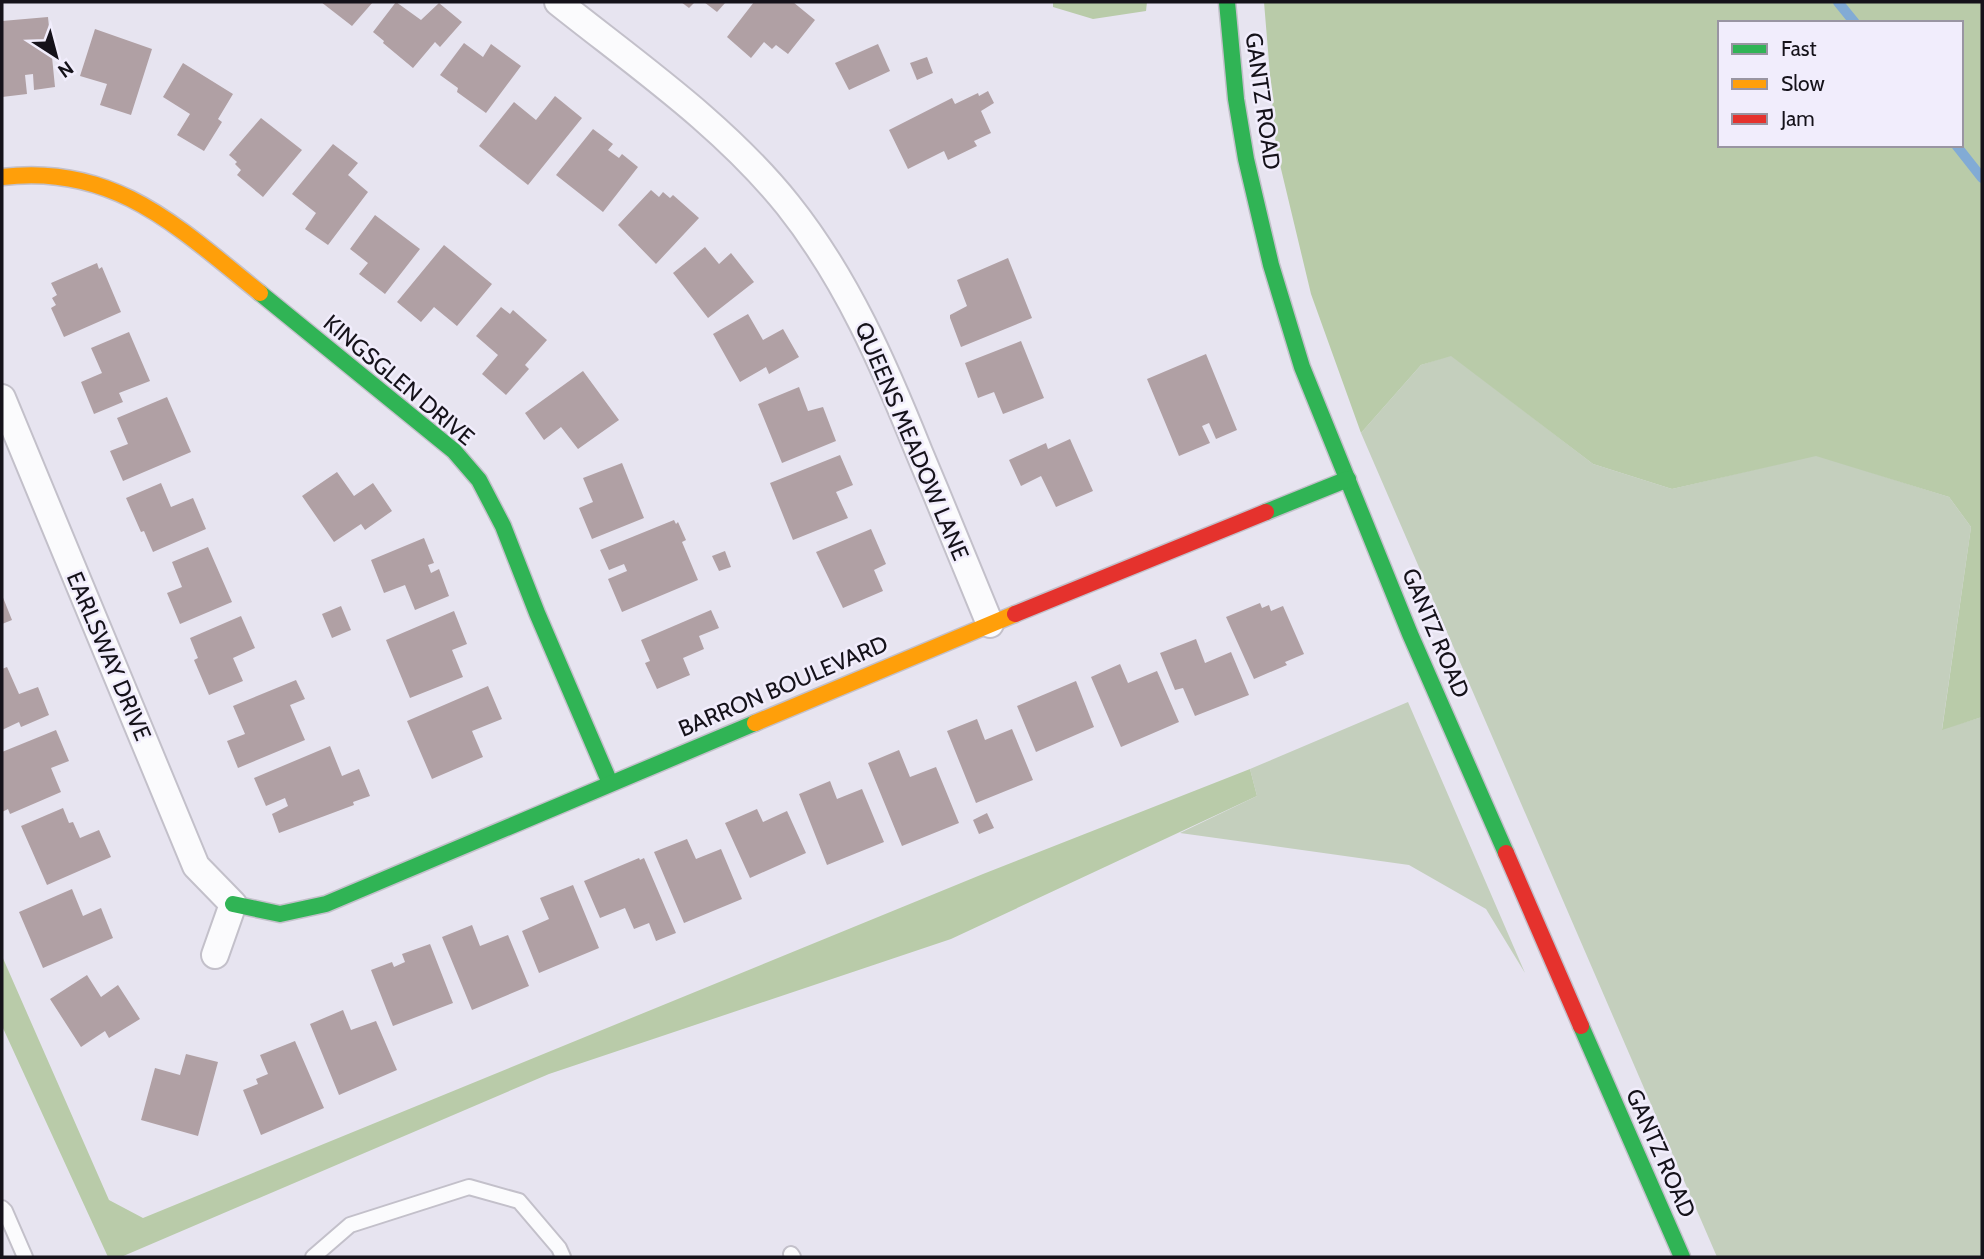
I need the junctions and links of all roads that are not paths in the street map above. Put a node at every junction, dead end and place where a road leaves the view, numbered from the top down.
1 (558, 2) edge
2 (1227, 2) edge
3 (2, 177) edge
4 (2, 398) edge
5 (1348, 479) junction
6 (990, 624) junction
7 (610, 783) junction
8 (233, 904) junction
9 (215, 955) dead end
10 (2, 1208) edge
11 (25, 1257) edge
12 (313, 1257) edge
13 (563, 1257) edge
14 (1682, 1257) edge

1 - 6 street, QUEENS MEADOW LANE
2 - 5 street, GANTZ ROAD
3 - 7 street, KINGSGLEN DRIVE
4 - 8 street, EARLSWAY DRIVE
5 - 6 street, BARRON BOULEVARD
5 - 14 street, GANTZ ROAD
6 - 7 street, BARRON BOULEVARD
7 - 8 street, BARRON BOULEVARD
8 - 9 street
10 - 11 lane
12 - 13 lane

